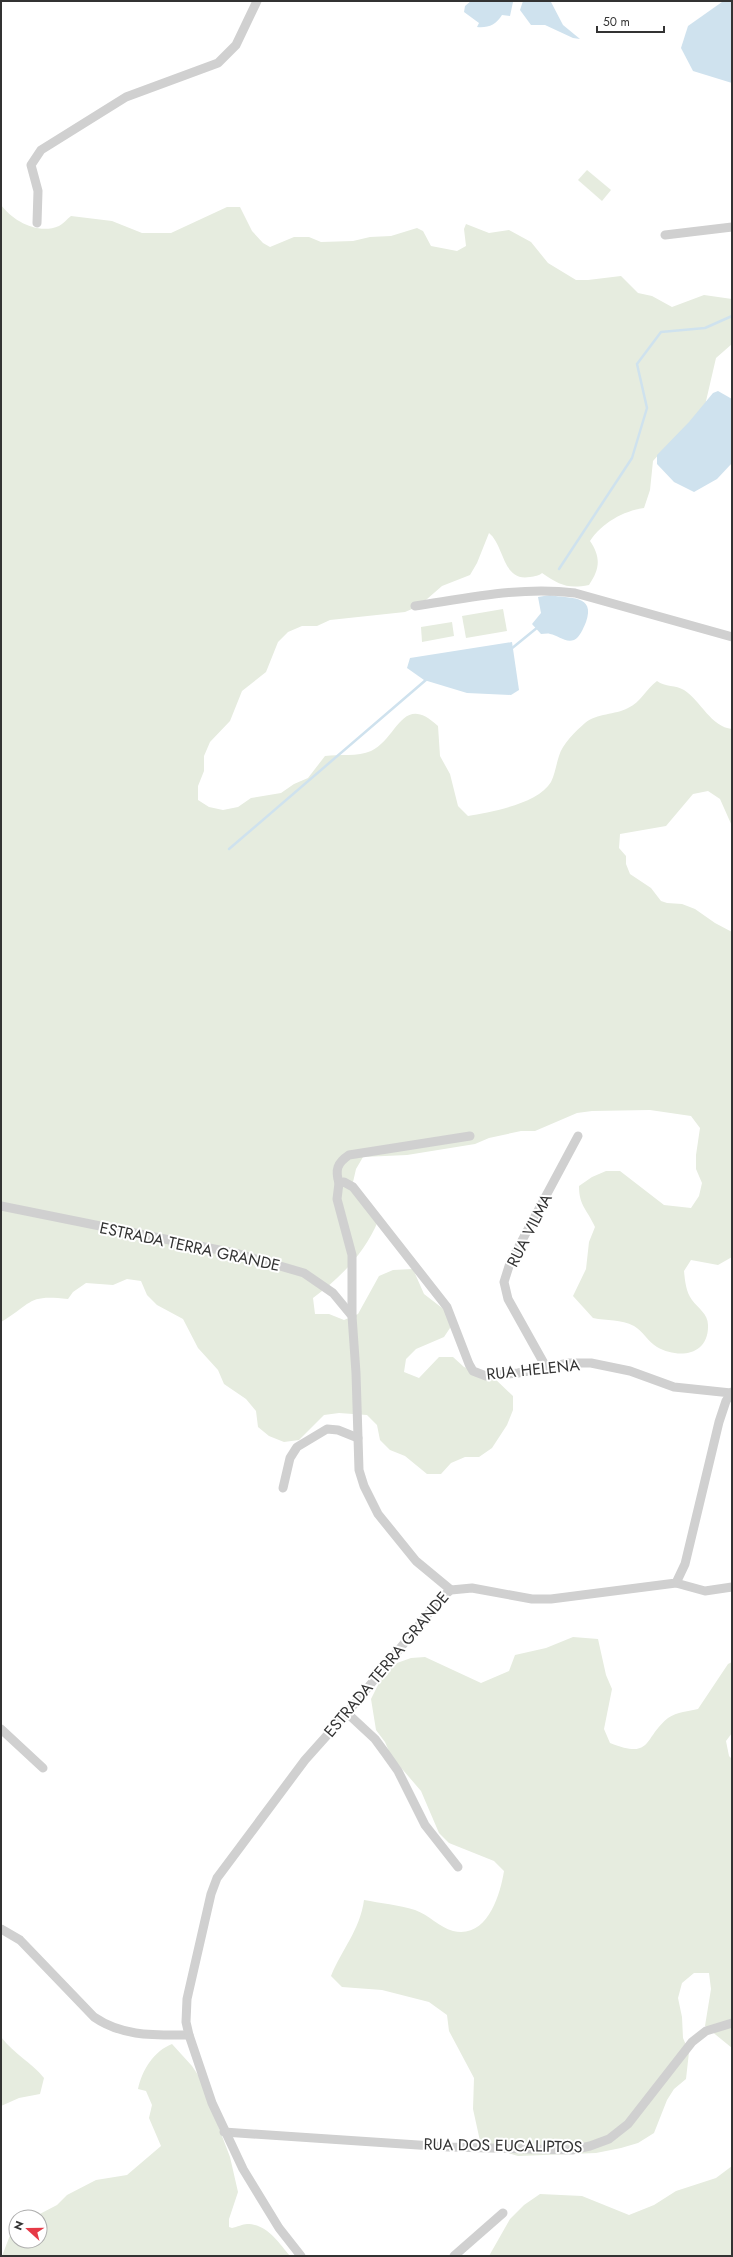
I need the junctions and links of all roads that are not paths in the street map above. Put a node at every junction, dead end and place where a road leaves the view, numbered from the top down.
1 (257, 1) edge
2 (37, 223) dead end
3 (732, 227) edge
4 (665, 235) dead end
5 (415, 606) dead end
6 (732, 637) edge
7 (470, 1136) dead end
8 (578, 1136) dead end
9 (339, 1183) junction
10 (1, 1206) edge
11 (352, 1316) junction
12 (546, 1367) junction
13 (731, 1393) edge
14 (358, 1438) junction
15 (283, 1488) dead end
16 (676, 1583) junction
17 (732, 1587) edge
18 (451, 1590) junction
19 (347, 1713) junction
20 (1, 1729) edge
21 (43, 1768) dead end
22 (458, 1867) dead end
23 (1, 1929) edge
24 (732, 2023) edge
25 (189, 2035) junction
26 (224, 2132) junction
27 (503, 2213) dead end
28 (301, 2256) edge
29 (454, 2256) edge

1 - 2 street
3 - 4 street
5 - 6 street
7 - 9 street
8 - 12 street, RUA VILMA
9 - 11 street
9 - 12 street, RUA HELENA
10 - 11 street, ESTRADA TERRA GRANDE
11 - 14 street, ESTRADA TERRA GRANDE
12 - 13 street, RUA HELENA
13 - 16 street
14 - 15 street
14 - 18 street, ESTRADA TERRA GRANDE
16 - 17 street
16 - 18 street
18 - 19 street, ESTRADA TERRA GRANDE
19 - 22 street
19 - 25 street, ESTRADA TERRA GRANDE
20 - 21 street
23 - 25 street
24 - 26 street, RUA DOS EUCALIPTOS
25 - 26 street, ESTRADA TERRA GRANDE
26 - 28 street, ESTRADA TERRA GRANDE
27 - 29 street

